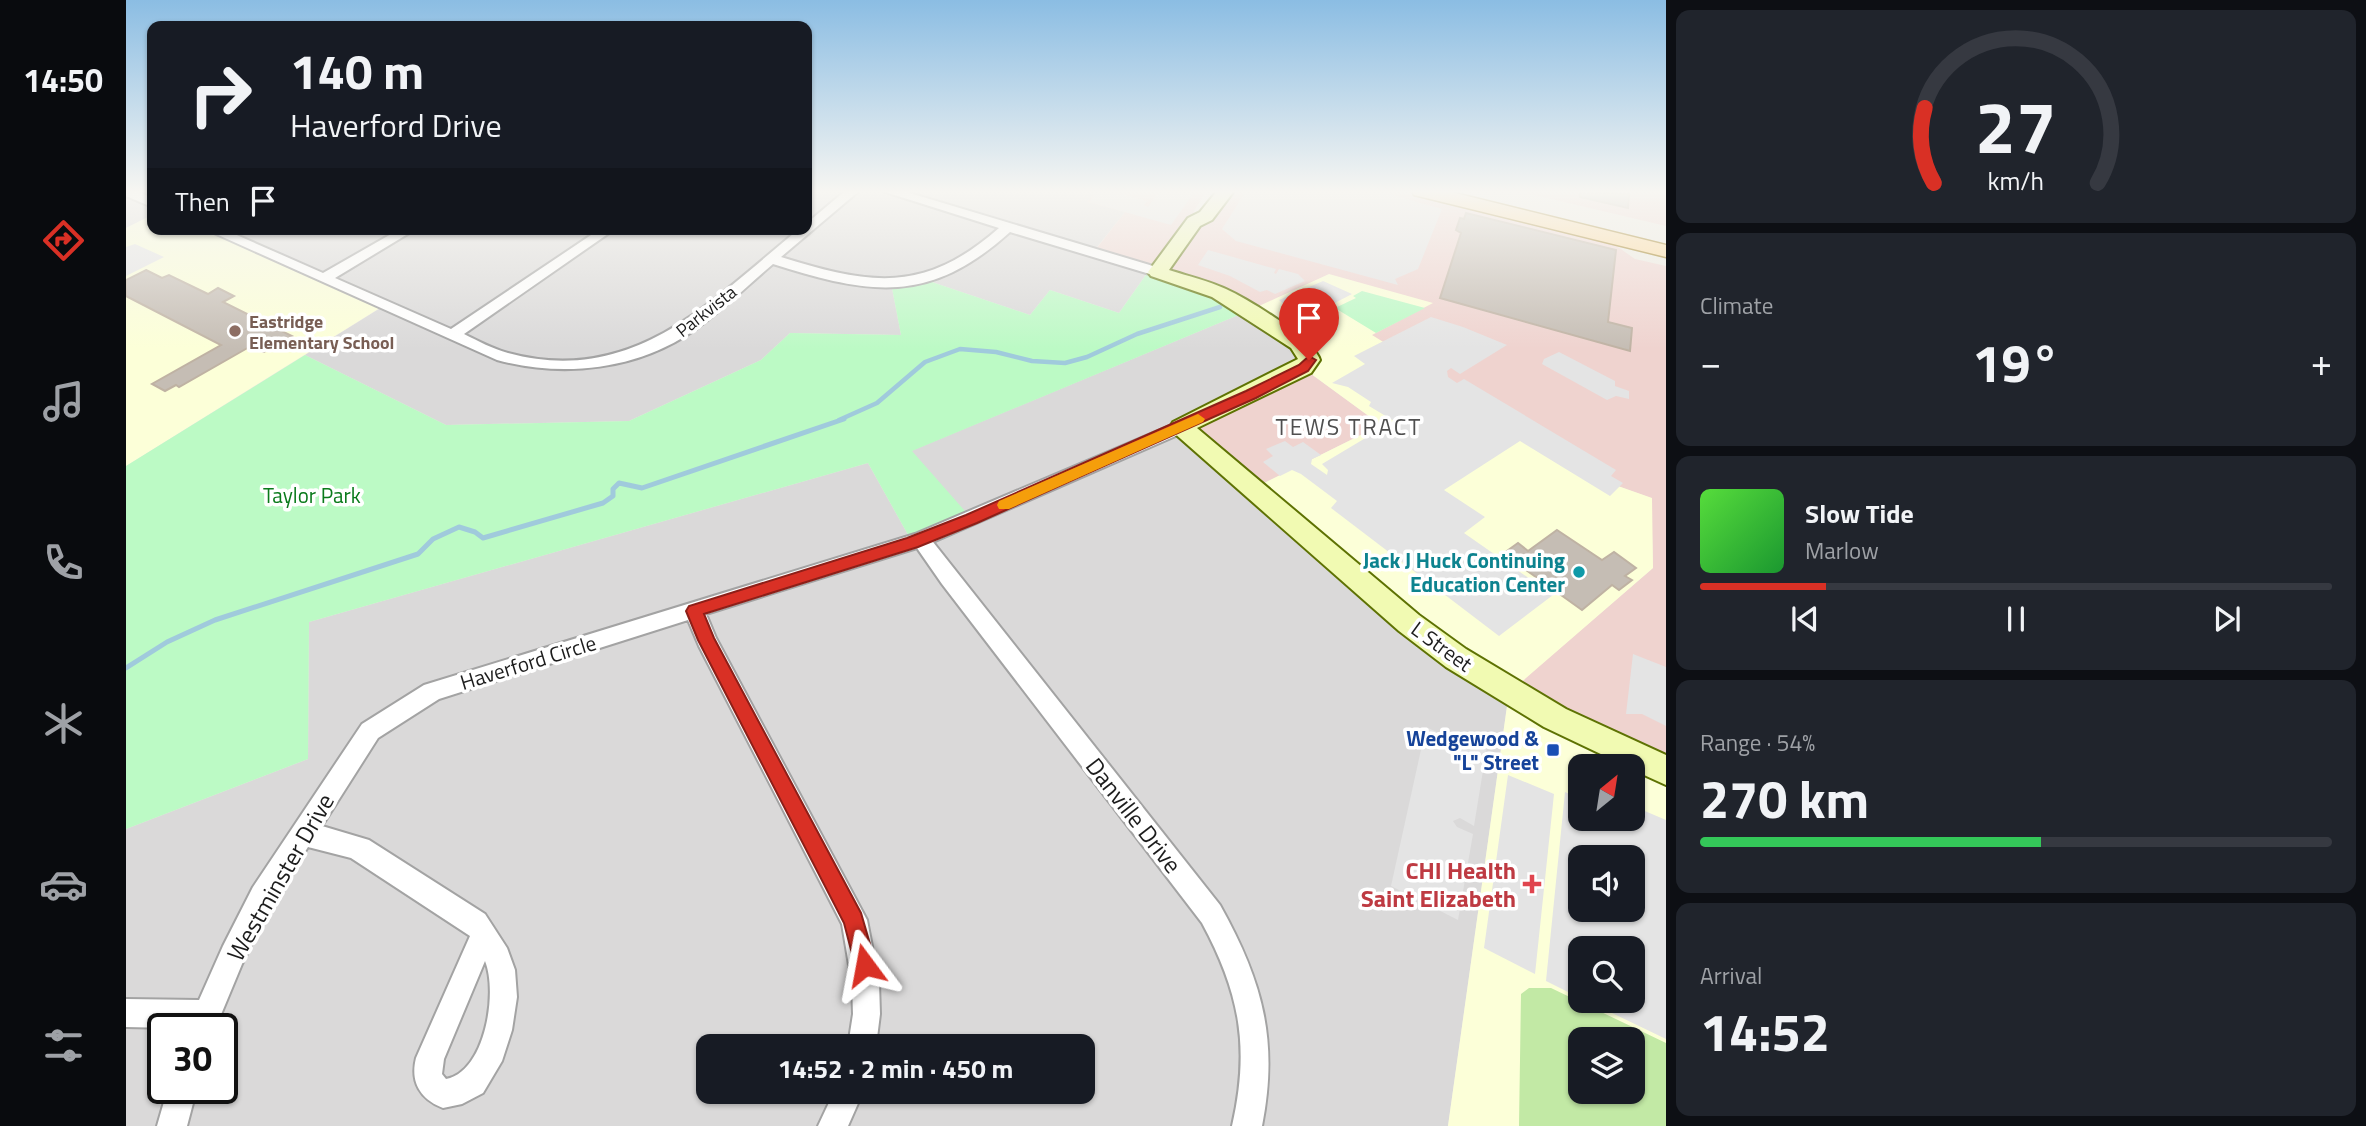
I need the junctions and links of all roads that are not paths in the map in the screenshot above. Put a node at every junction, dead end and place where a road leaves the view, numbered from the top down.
1 (244, 244) edge
2 (385, 244) edge
3 (588, 244) edge
4 (790, 244) edge
5 (991, 244) edge
6 (1063, 244) edge
7 (1178, 244) edge
8 (1636, 244) edge
9 (1666, 251) edge
10 (772, 259) junction
11 (1158, 272) junction
12 (323, 279) junction
13 (451, 336) junction
14 (1181, 427) junction
15 (921, 539) junction
16 (695, 611) junction
17 (370, 731) joint
18 (1666, 770) edge
19 (301, 833) junction
20 (484, 934) junction
21 (126, 1013) edge
22 (207, 1013) edge
23 (147, 1015) edge
24 (863, 1034) edge
25 (178, 1104) edge
26 (843, 1104) edge
27 (172, 1126) edge
28 (833, 1126) edge
29 (1247, 1126) edge

1 - 12 street
2 - 12 street
3 - 13 street
4 - 10 street, Parkvista
5 - 10 street
6 - 11 street
7 - 11 street
8 - 9 main road
10 - 13 street, Parkvista
11 - 14 street
12 - 13 street
14 - 15 street, Haverford Circle
14 - 18 street, L Street
15 - 16 street, Haverford Circle
15 - 29 street, Danville Drive
16 - 17 street, Haverford Circle
16 - 24 street
17 - 19 street, Westminster Drive
19 - 20 street
19 - 22 street, Westminster Drive
20 - 20 street
21 - 23 street
25 - 27 street
26 - 28 street

